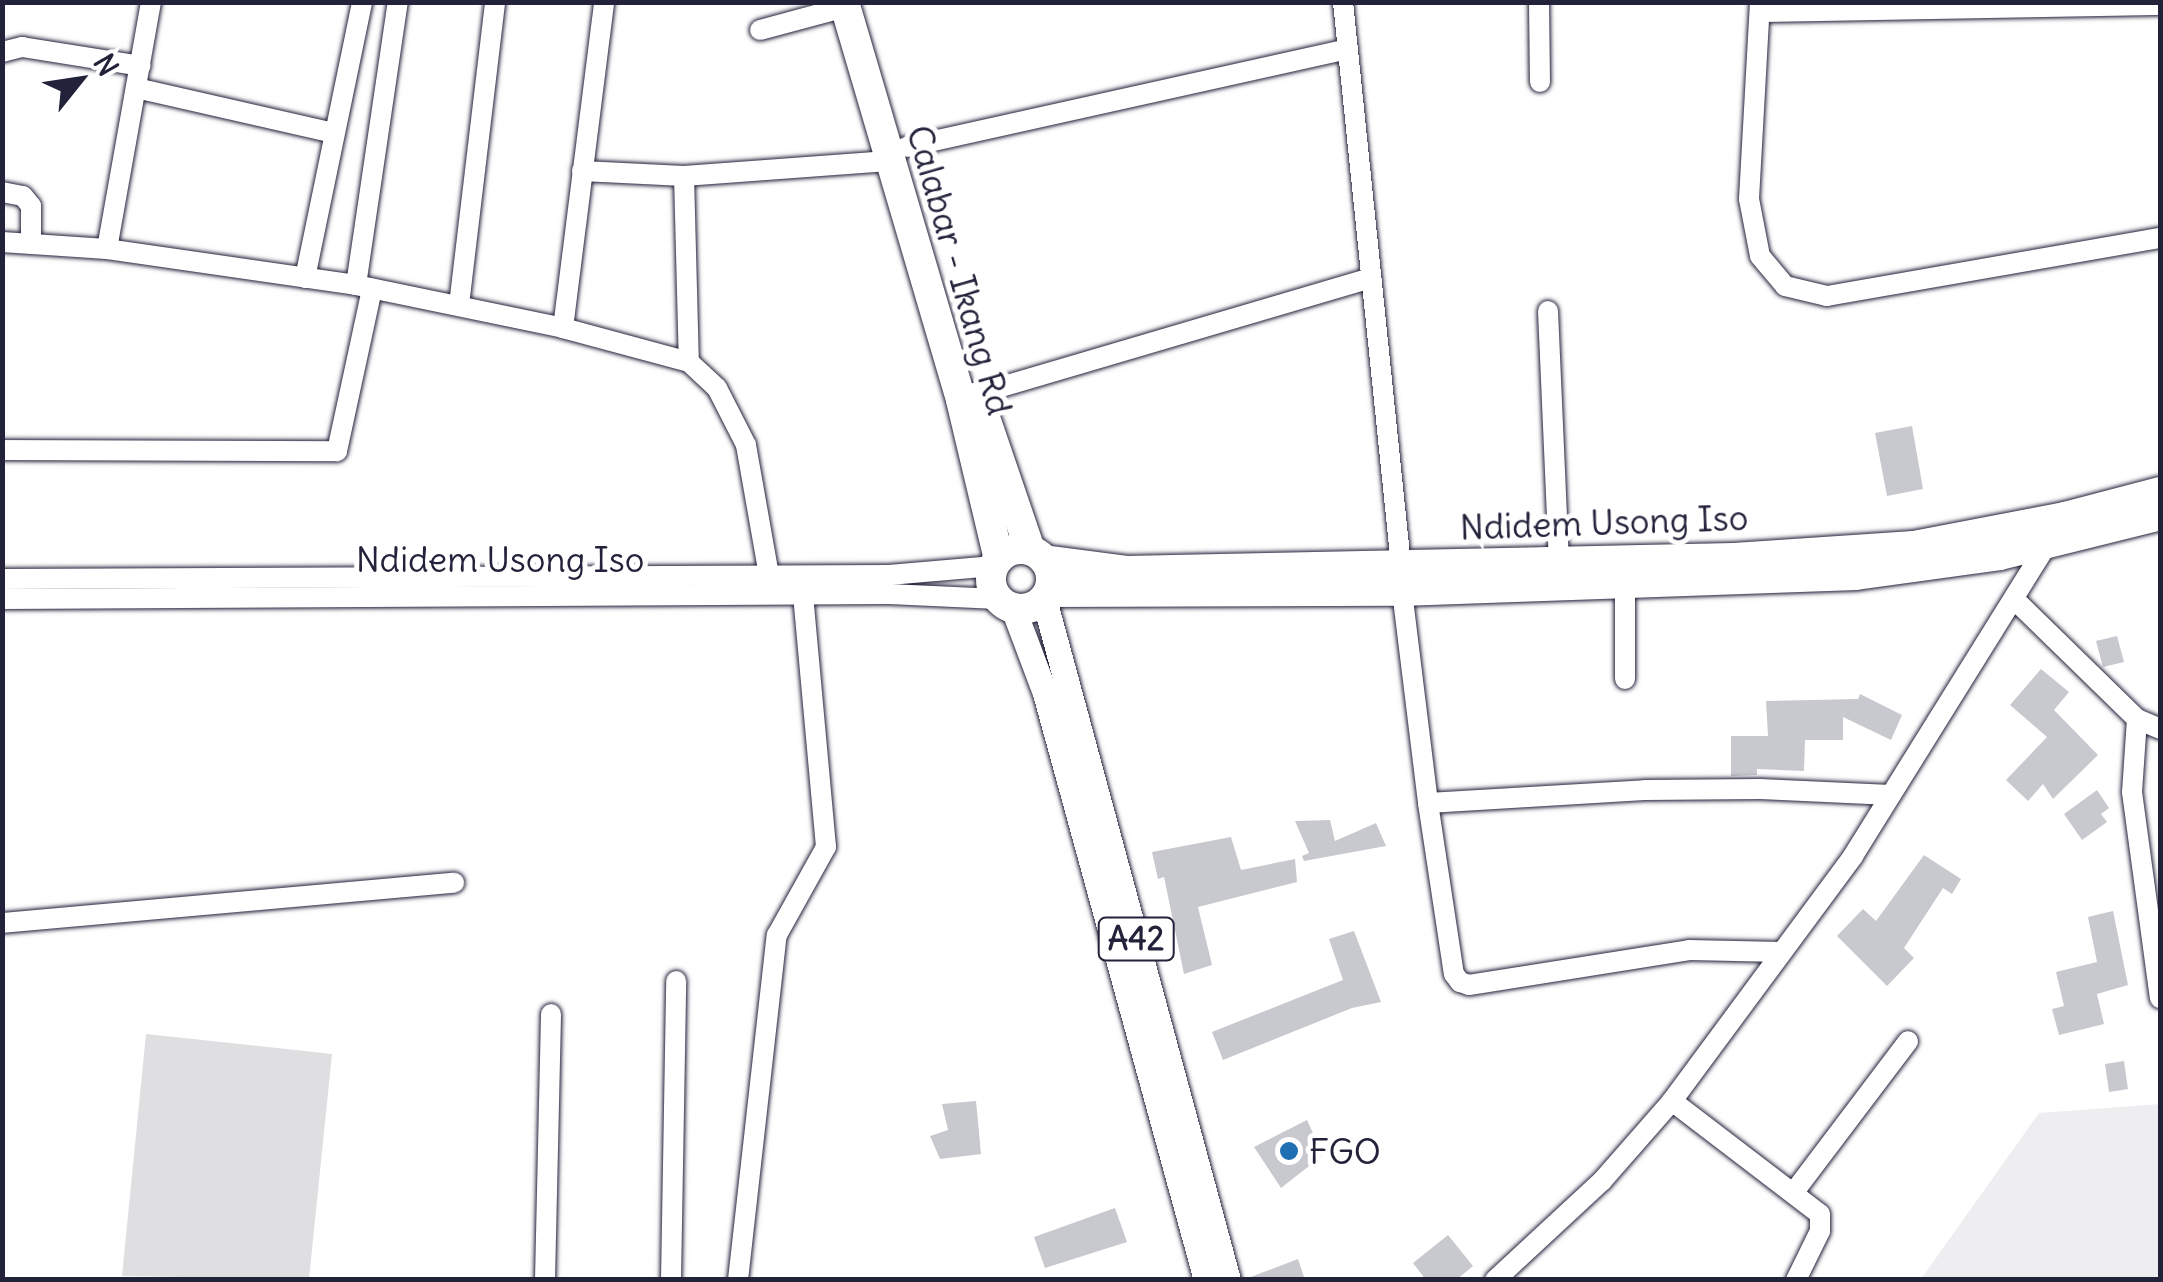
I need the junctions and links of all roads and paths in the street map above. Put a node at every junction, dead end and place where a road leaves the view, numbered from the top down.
1 (151, 2) edge
2 (362, 2) edge
3 (398, 2) edge
4 (495, 2) edge
5 (604, 2) edge
6 (1342, 2) edge
7 (1539, 2) edge
8 (850, 4) edge
9 (2160, 5) edge
10 (1760, 7) edge
11 (760, 30) dead end
12 (1347, 49) junction
13 (2, 52) edge
14 (140, 66) junction
15 (1540, 82) dead end
16 (136, 88) junction
17 (334, 133) junction
18 (897, 154) junction
19 (582, 171) junction
20 (684, 176) junction
21 (2, 192) edge
22 (2160, 238) edge
23 (2, 242) edge
24 (31, 244) junction
25 (107, 249) junction
26 (305, 278) junction
27 (1370, 278) junction
28 (364, 287) junction
29 (459, 305) junction
30 (1548, 311) dead end
31 (564, 328) junction
32 (689, 362) junction
33 (977, 394) junction
34 (2, 450) edge
35 (2160, 492) edge
36 (2160, 516) edge
37 (2065, 517) junction
38 (2046, 546) junction
39 (1037, 555) junction
40 (1559, 562) junction
41 (996, 563) junction
42 (769, 576) junction
43 (1401, 578) junction
44 (2, 580) edge
45 (1625, 583) junction
46 (803, 594) junction
47 (1046, 595) junction
48 (2, 599) edge
49 (2014, 599) junction
50 (1006, 603) junction
51 (1626, 678) dead end
52 (2137, 719) junction
53 (2160, 729) edge
54 (1891, 796) junction
55 (1428, 803) junction
56 (454, 883) dead end
57 (2, 923) edge
58 (1782, 952) junction
59 (676, 980) dead end
60 (2160, 998) edge
61 (550, 1014) dead end
62 (1908, 1041) dead end
63 (1672, 1101) junction
64 (1794, 1192) junction
65 (545, 1280) edge
66 (671, 1280) edge
67 (738, 1280) edge
68 (1206, 1280) edge
69 (1228, 1280) edge
70 (1495, 1280) edge
71 (1796, 1280) edge

1 - 14 street
2 - 17 street
3 - 28 street
4 - 29 street
5 - 19 street
6 - 12 street
7 - 15 street
8 - 11 street
8 - 18 highway, Calabar - Ikang Rd
9 - 10 street
10 - 22 street
12 - 18 street
12 - 27 street
13 - 14 street
14 - 16 street
16 - 17 street
16 - 25 street
17 - 26 street
18 - 20 street
18 - 33 highway, Calabar - Ikang Rd
18 - 41 highway, Calabar - Ikang Rd
19 - 20 street
19 - 31 street
20 - 32 street
21 - 24 street
23 - 24 street
24 - 25 street
25 - 26 street
26 - 28 street
27 - 33 street
27 - 43 street
28 - 29 street
28 - 34 street
29 - 31 street
30 - 40 street
31 - 32 street
32 - 42 street
33 - 39 highway, Calabar - Ikang Rd
35 - 37 highway, Ndidem Usong Iso
36 - 38 highway, Ndidem Usong Iso
37 - 38 street
37 - 40 highway, Ndidem Usong Iso
38 - 45 highway, Ndidem Usong Iso
38 - 49 street
39 - 41 highway
39 - 43 highway, Ndidem Usong Iso
39 - 47 highway
40 - 43 highway, Ndidem Usong Iso
41 - 42 street, Ndidem Usong Iso
41 - 50 highway
42 - 44 street, Ndidem Usong Iso
43 - 45 highway, Ndidem Usong Iso
43 - 47 highway, Ndidem Usong Iso
43 - 55 street
45 - 51 street
46 - 48 street, Ndidem Usong Iso
46 - 50 street, Ndidem Usong Iso
46 - 67 street
47 - 50 highway
47 - 69 main road, A42
49 - 52 street
49 - 54 street
50 - 68 main road, A42
52 - 53 street
52 - 60 street
54 - 55 street
54 - 58 street
55 - 58 street
56 - 57 street
58 - 63 street
59 - 66 street
61 - 65 street
62 - 64 street
63 - 64 street
63 - 70 street
64 - 71 street

